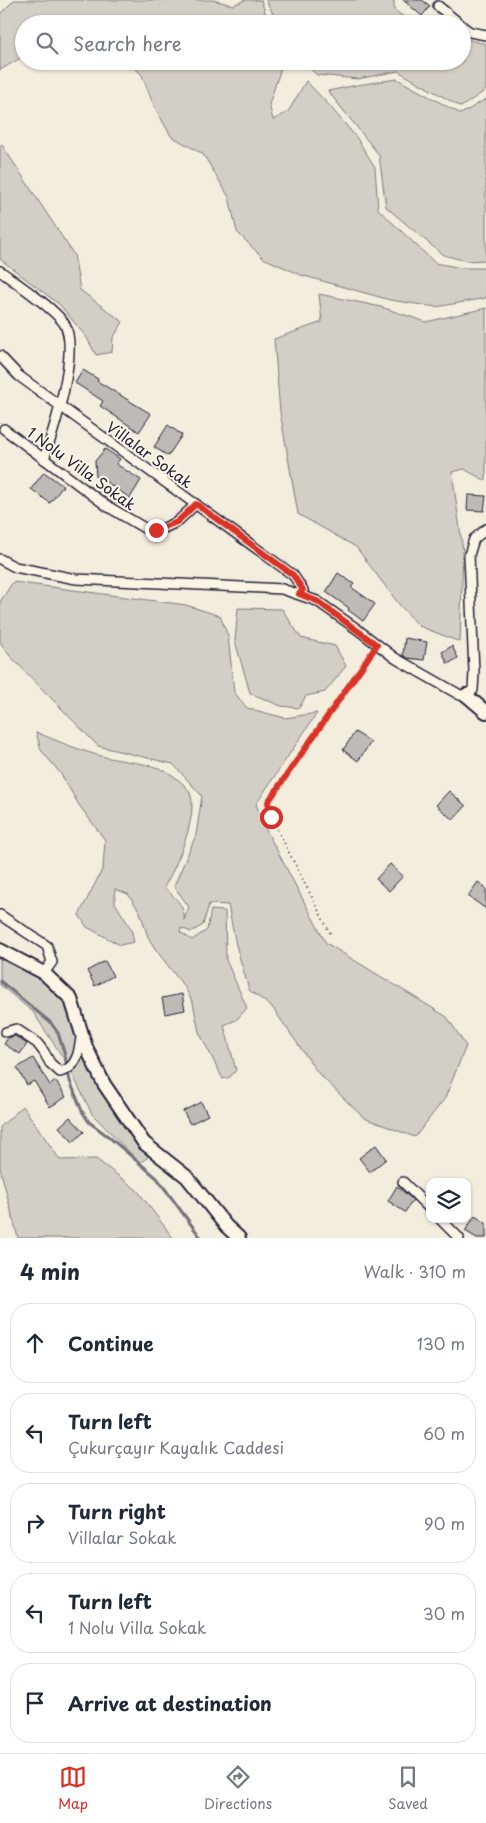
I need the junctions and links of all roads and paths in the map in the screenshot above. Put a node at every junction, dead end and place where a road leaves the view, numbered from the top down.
1 (438, 6) dead end
2 (449, 15) edge
3 (471, 32) edge
4 (486, 35) edge
5 (0, 270) edge
6 (0, 356) edge
7 (61, 407) junction
8 (4, 429) dead end
9 (44, 459) junction
10 (196, 504) junction
11 (486, 529) edge
12 (0, 558) edge
13 (299, 594) junction
14 (377, 645) junction
15 (466, 695) junction
16 (486, 712) edge
17 (0, 915) edge
18 (330, 934) dead end
19 (0, 950) edge
20 (44, 973) junction
21 (6, 1032) dead end
22 (82, 1032) junction
23 (403, 1182) dead end
24 (426, 1205) edge
25 (444, 1223) edge
26 (239, 1238) edge
27 (459, 1238) edge

1 - 2 street
3 - 4 street
5 - 7 street
6 - 7 street, Villalar Sokak
7 - 9 street
7 - 10 street, Villalar Sokak
8 - 9 street, 1 Nolu Villa Sokak
9 - 10 street, 1 Nolu Villa Sokak
10 - 13 street, Villalar Sokak
11 - 15 street
12 - 13 street
13 - 14 street
14 - 15 street
14 - 18 path
15 - 16 street
17 - 20 street
19 - 20 street
20 - 22 street
21 - 22 street
22 - 26 street
23 - 24 street
25 - 27 street

